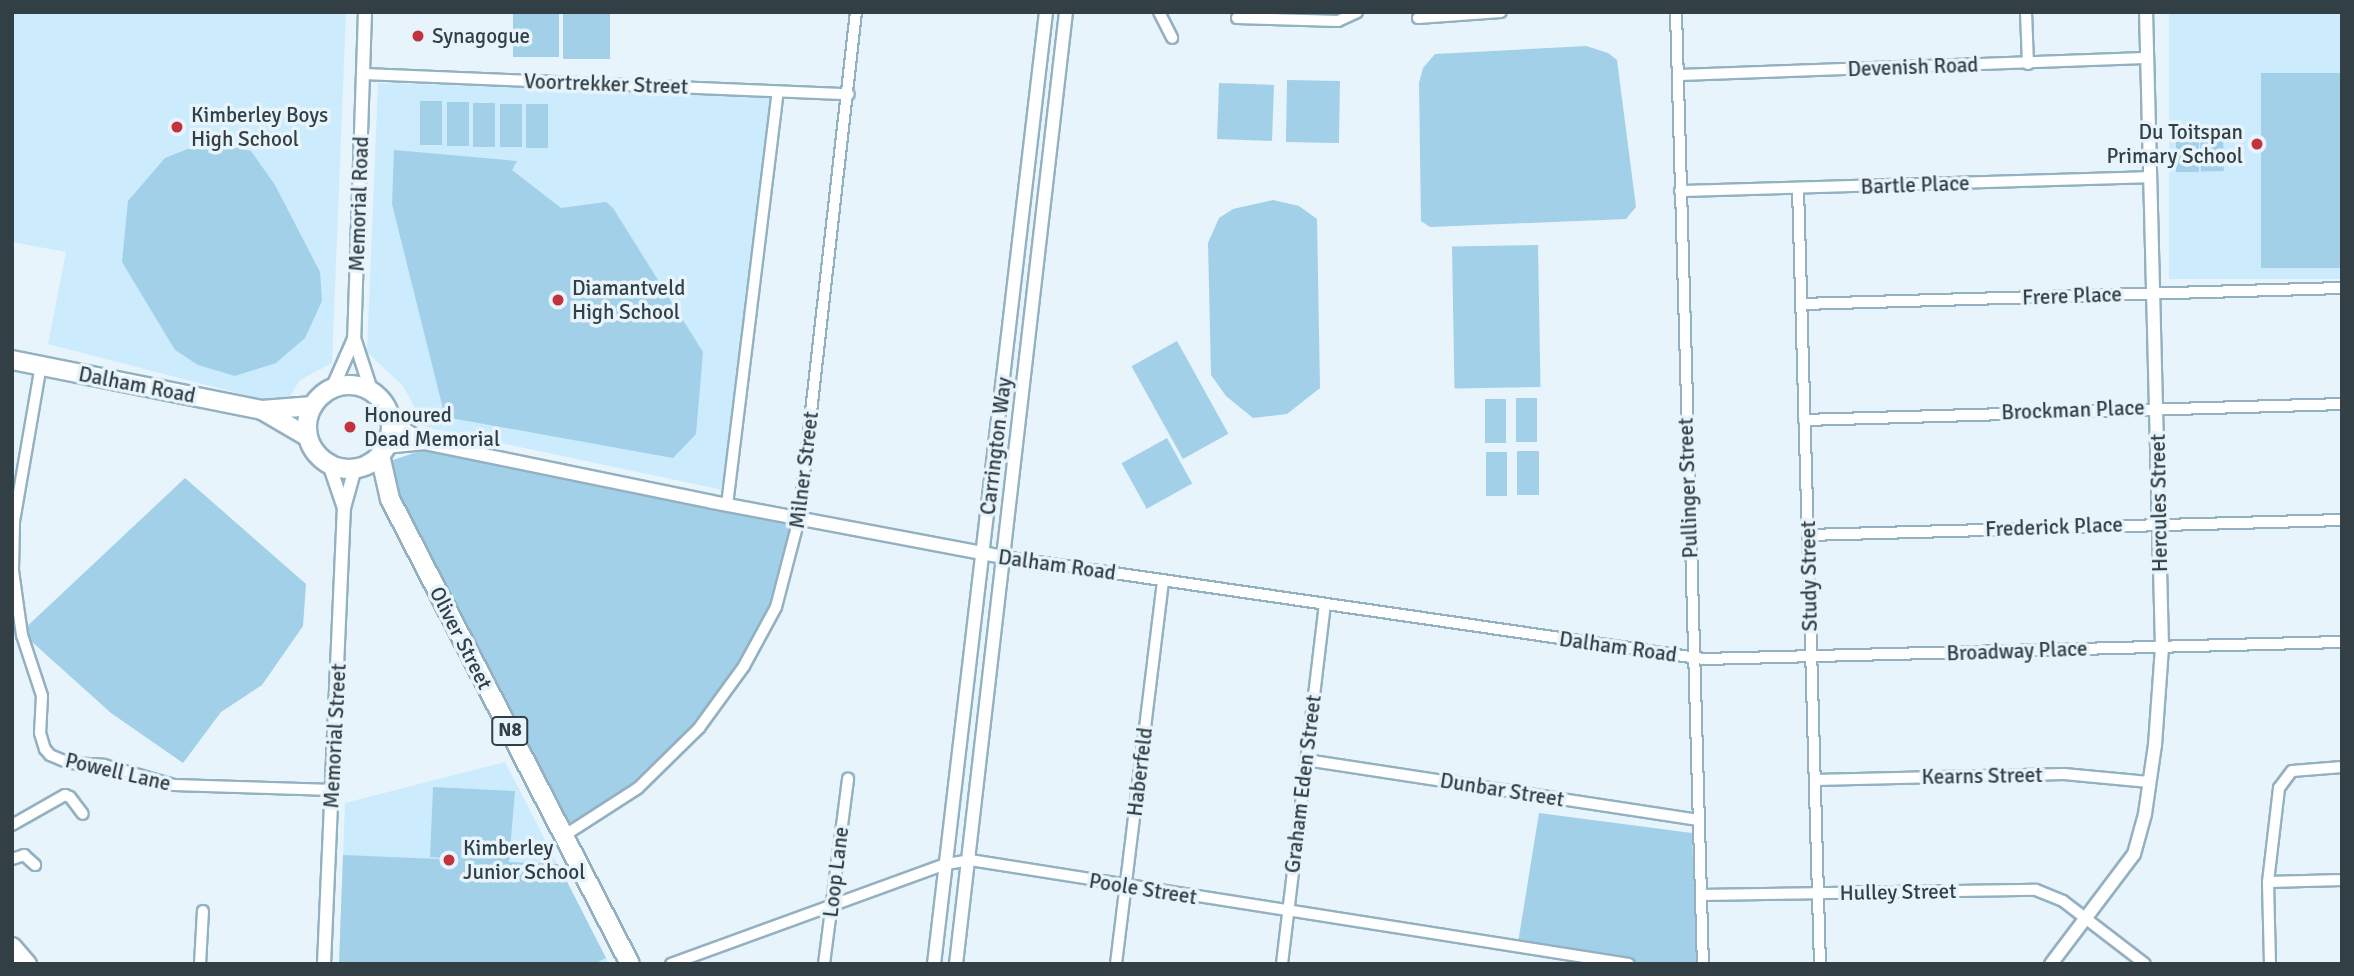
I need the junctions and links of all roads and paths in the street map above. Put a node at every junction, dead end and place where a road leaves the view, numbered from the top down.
1 (365, 12) edge
2 (856, 12) edge
3 (1046, 12) edge
4 (1066, 12) edge
5 (1159, 12) edge
6 (1501, 12) edge
7 (1676, 12) edge
8 (2026, 12) edge
9 (2146, 12) edge
10 (1356, 13) edge
11 (1237, 18) dead end
12 (1418, 18) dead end
13 (1172, 38) dead end
14 (2147, 58) junction
15 (2028, 64) junction
16 (363, 74) junction
17 (1678, 75) junction
18 (778, 92) junction
19 (849, 94) junction
20 (2150, 177) junction
21 (1798, 188) junction
22 (1680, 191) junction
23 (2342, 288) edge
24 (2154, 294) junction
25 (1802, 304) junction
26 (354, 338) junction
27 (12, 360) edge
28 (41, 365) junction
29 (332, 389) junction
30 (372, 393) junction
31 (2342, 404) edge
32 (313, 406) junction
33 (2156, 407) junction
34 (262, 410) junction
35 (390, 419) junction
36 (1804, 420) junction
37 (308, 437) junction
38 (425, 443) junction
39 (383, 451) junction
40 (329, 464) junction
41 (357, 468) junction
42 (390, 499) junction
43 (727, 505) junction
44 (344, 508) junction
45 (799, 519) junction
46 (2342, 520) edge
47 (2159, 524) junction
48 (1808, 535) junction
49 (983, 555) junction
50 (1004, 557) junction
51 (1163, 580) junction
52 (1325, 605) junction
53 (2342, 642) edge
54 (2162, 647) junction
55 (1810, 657) junction
56 (1693, 658) junction
57 (1306, 760) junction
58 (2342, 767) edge
59 (848, 779) dead end
60 (1815, 780) junction
61 (2149, 782) junction
62 (333, 790) junction
63 (83, 814) dead end
64 (1698, 820) junction
65 (12, 825) edge
66 (562, 837) junction
67 (12, 859) edge
68 (970, 860) junction
69 (946, 864) junction
70 (34, 865) dead end
71 (2342, 880) edge
72 (2268, 882) junction
73 (1126, 887) junction
74 (1817, 894) junction
75 (1701, 895) junction
76 (832, 904) junction
77 (203, 911) dead end
78 (1287, 912) junction
79 (2086, 918) junction
80 (12, 947) edge
81 (1576, 958) edge
82 (27, 964) edge
83 (200, 964) edge
84 (324, 964) edge
85 (630, 964) edge
86 (671, 964) edge
87 (824, 964) edge
88 (934, 964) edge
89 (956, 964) edge
90 (1116, 964) edge
91 (1282, 964) edge
92 (1629, 964) edge
93 (1703, 964) edge
94 (1820, 964) edge
95 (2051, 964) edge
96 (2145, 964) edge
97 (2270, 964) edge

1 - 16 street, Memorial Road
2 - 19 street, Milner Street
3 - 49 street, Carrington Way
4 - 50 street, Carrington Way
5 - 13 street
6 - 12 street
7 - 17 street, Pullinger Street
8 - 15 street
9 - 14 street, Hercules Street
10 - 11 street
14 - 15 street, Devenish Road
14 - 20 street, Hercules Street
15 - 17 street, Devenish Road
16 - 18 street, Voortrekker Street
16 - 26 street, Memorial Road
17 - 22 street, Pullinger Street
18 - 19 street, Voortrekker Street
18 - 43 street
19 - 45 street, Milner Street
20 - 21 street, Bartle Place
20 - 24 street, Hercules Street
21 - 22 street, Bartle Place
21 - 25 street, Study Street
22 - 56 street, Pullinger Street
23 - 24 street, Frere Place
24 - 25 street, Frere Place
24 - 33 street, Hercules Street
25 - 36 street, Study Street
26 - 29 street
26 - 30 street, Memorial Road
27 - 28 highway, Dalham Road
28 - 34 highway, Dalham Road
28 - 62 street, Powell Lane
29 - 30 highway
29 - 32 highway
30 - 35 highway
31 - 33 street, Brockman Place
32 - 34 highway, Dalham Road
32 - 37 highway
33 - 36 street, Brockman Place
33 - 47 street, Hercules Street
34 - 37 highway, Dalham Road
35 - 38 street, Dalham Road
35 - 39 highway, N8
36 - 48 street, Study Street
37 - 40 highway
38 - 39 street, Dalham Road
38 - 43 street, Dalham Road
39 - 41 highway
39 - 42 highway, Oliver Street / N8
40 - 41 highway
40 - 44 street, Memorial Street
41 - 42 highway, Oliver Street / N8
41 - 44 street, Memorial Street
42 - 66 highway, Oliver Street / N8
43 - 45 street, Dalham Road
44 - 62 street, Memorial Street
45 - 49 street, Dalham Road
45 - 66 street, Milner Street
46 - 47 street, Frederick Place
47 - 48 street, Frederick Place
47 - 54 street, Hercules Street
48 - 55 street, Study Street
49 - 50 street, Dalham Road
49 - 69 street, Carrington Way
50 - 51 street, Dalham Road
50 - 68 street, Carrington Way
51 - 52 street, Dalham Road
51 - 73 street, Haberfeld
52 - 56 street, Dalham Road
52 - 57 street, Graham Eden Street
53 - 54 street, Broadway Place
54 - 55 street, Broadway Place
54 - 61 street, Hercules Street
55 - 56 street, Broadway Place
55 - 60 street, Study Street
56 - 64 street, Pullinger Street
57 - 64 street, Dunbar Street
57 - 78 street, Graham Eden Street
58 - 72 street
59 - 76 street, Loop Lane
60 - 61 street, Kearns Street
60 - 74 street, Study Street
61 - 79 street, Hercules Street
62 - 84 street, Memorial Street
63 - 65 street
64 - 75 street, Pullinger Street
66 - 85 highway, Oliver Street / N8
67 - 70 street
68 - 69 street, Poole Street
68 - 73 street, Poole Street
68 - 89 street, Carrington Way
69 - 76 street, Poole Street
69 - 88 street, Carrington Way
71 - 72 street
72 - 97 street
73 - 78 street, Poole Street
73 - 90 street, Haberfeld
74 - 75 street, Hulley Street
74 - 79 street, Hulley Street
74 - 94 street, Study Street
75 - 93 street, Pullinger Street
76 - 86 street, Poole Street
76 - 87 street, Loop Lane
77 - 83 street
78 - 81 street, Poole Street
78 - 91 street, Graham Eden Street
79 - 95 street, Hercules Street
79 - 96 street, Hulley Street
80 - 82 highway
81 - 92 street, Poole Street

